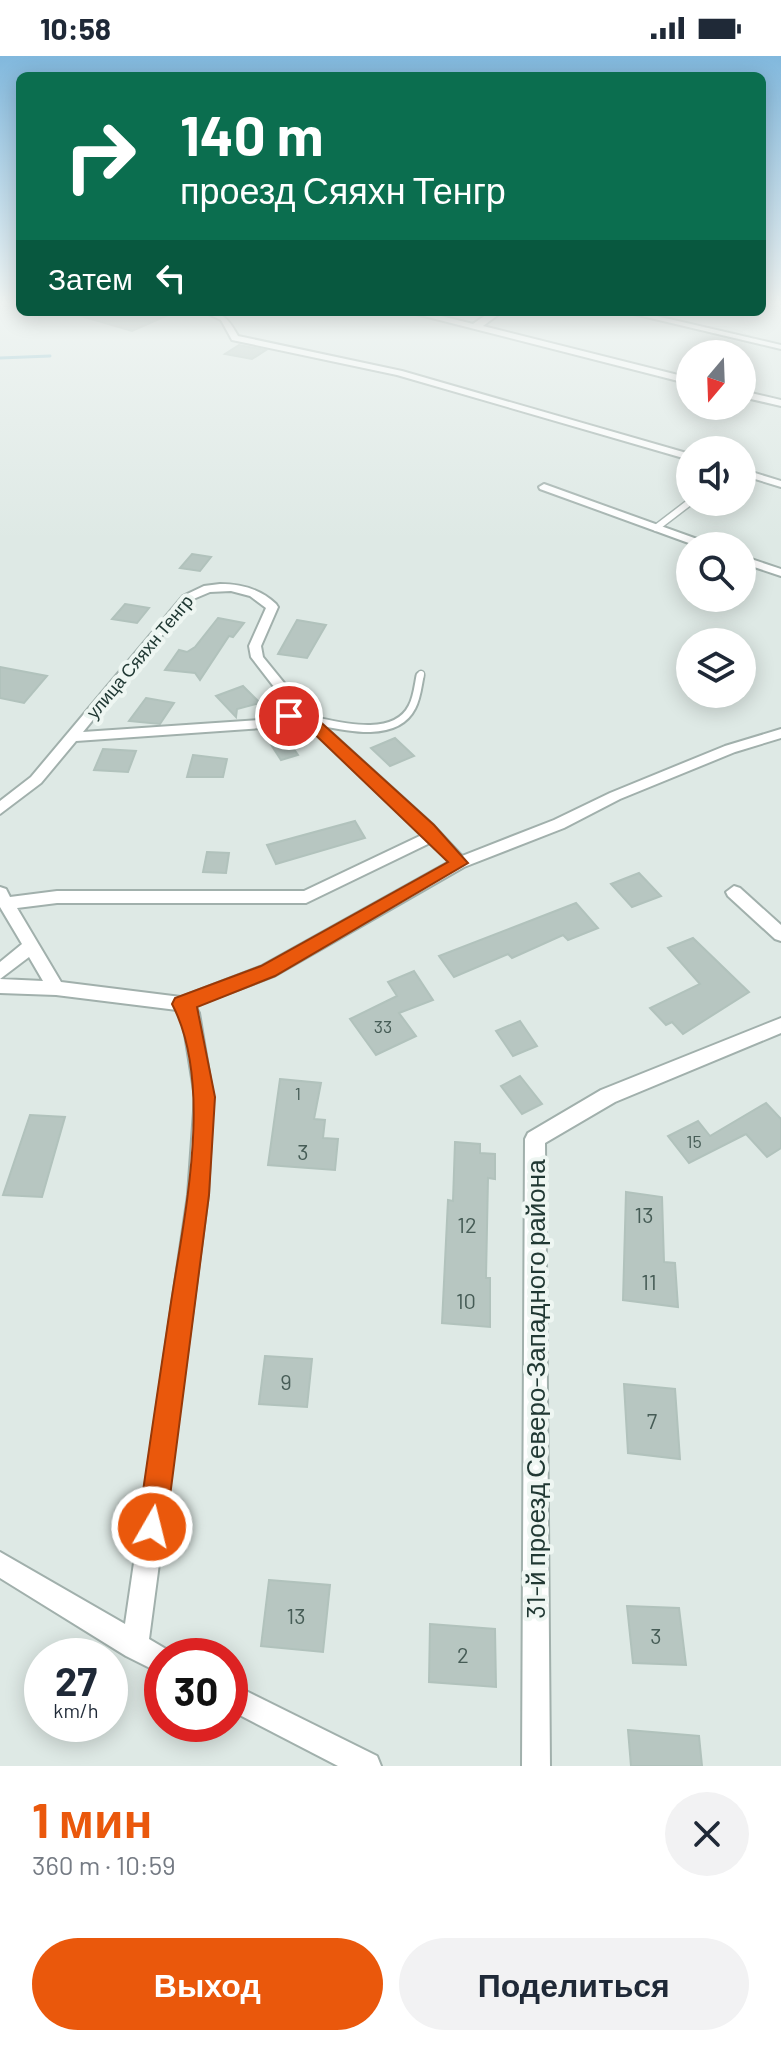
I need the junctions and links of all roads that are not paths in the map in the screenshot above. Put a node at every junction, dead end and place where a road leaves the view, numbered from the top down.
1 (426, 381) edge
2 (756, 397) edge
3 (781, 403) edge
4 (676, 453) edge
5 (756, 476) edge
6 (781, 484) edge
7 (544, 487) dead end
8 (676, 513) edge
9 (656, 528) junction
10 (676, 535) edge
11 (756, 564) edge
12 (781, 573) edge
13 (421, 674) dead end
14 (289, 716) junction
15 (309, 720) junction
16 (781, 733) edge
17 (72, 737) junction
18 (0, 809) edge
19 (432, 836) junction
20 (459, 863) junction
21 (734, 892) dead end
22 (3, 898) edge
23 (781, 935) edge
24 (31, 946) junction
25 (0, 972) edge
26 (0, 986) edge
27 (56, 988) junction
28 (182, 1004) junction
29 (781, 1025) edge
30 (0, 1564) edge
31 (135, 1647) junction
32 (144, 1652) edge
33 (248, 1705) edge
34 (367, 1766) edge
35 (536, 1766) edge

1 - 4 street
2 - 3 street
5 - 6 street
7 - 9 street
8 - 9 lane
9 - 10 street
11 - 12 street
13 - 15 lane
14 - 15 street, улица Сяяхн Тенгр
14 - 17 street, улица Сяяхн Тенгр
14 - 17 street, улица Сяяхн Тенгр
15 - 19 street
16 - 20 street
17 - 18 street, улица Сяяхн Тенгр
19 - 20 street
19 - 22 street
20 - 28 street
21 - 23 street
22 - 24 street
24 - 25 street
24 - 27 street
26 - 27 street
27 - 28 street
28 - 31 street
29 - 35 street, 31-й проезд Северо-Западного района
30 - 31 street
31 - 32 street
33 - 34 street

